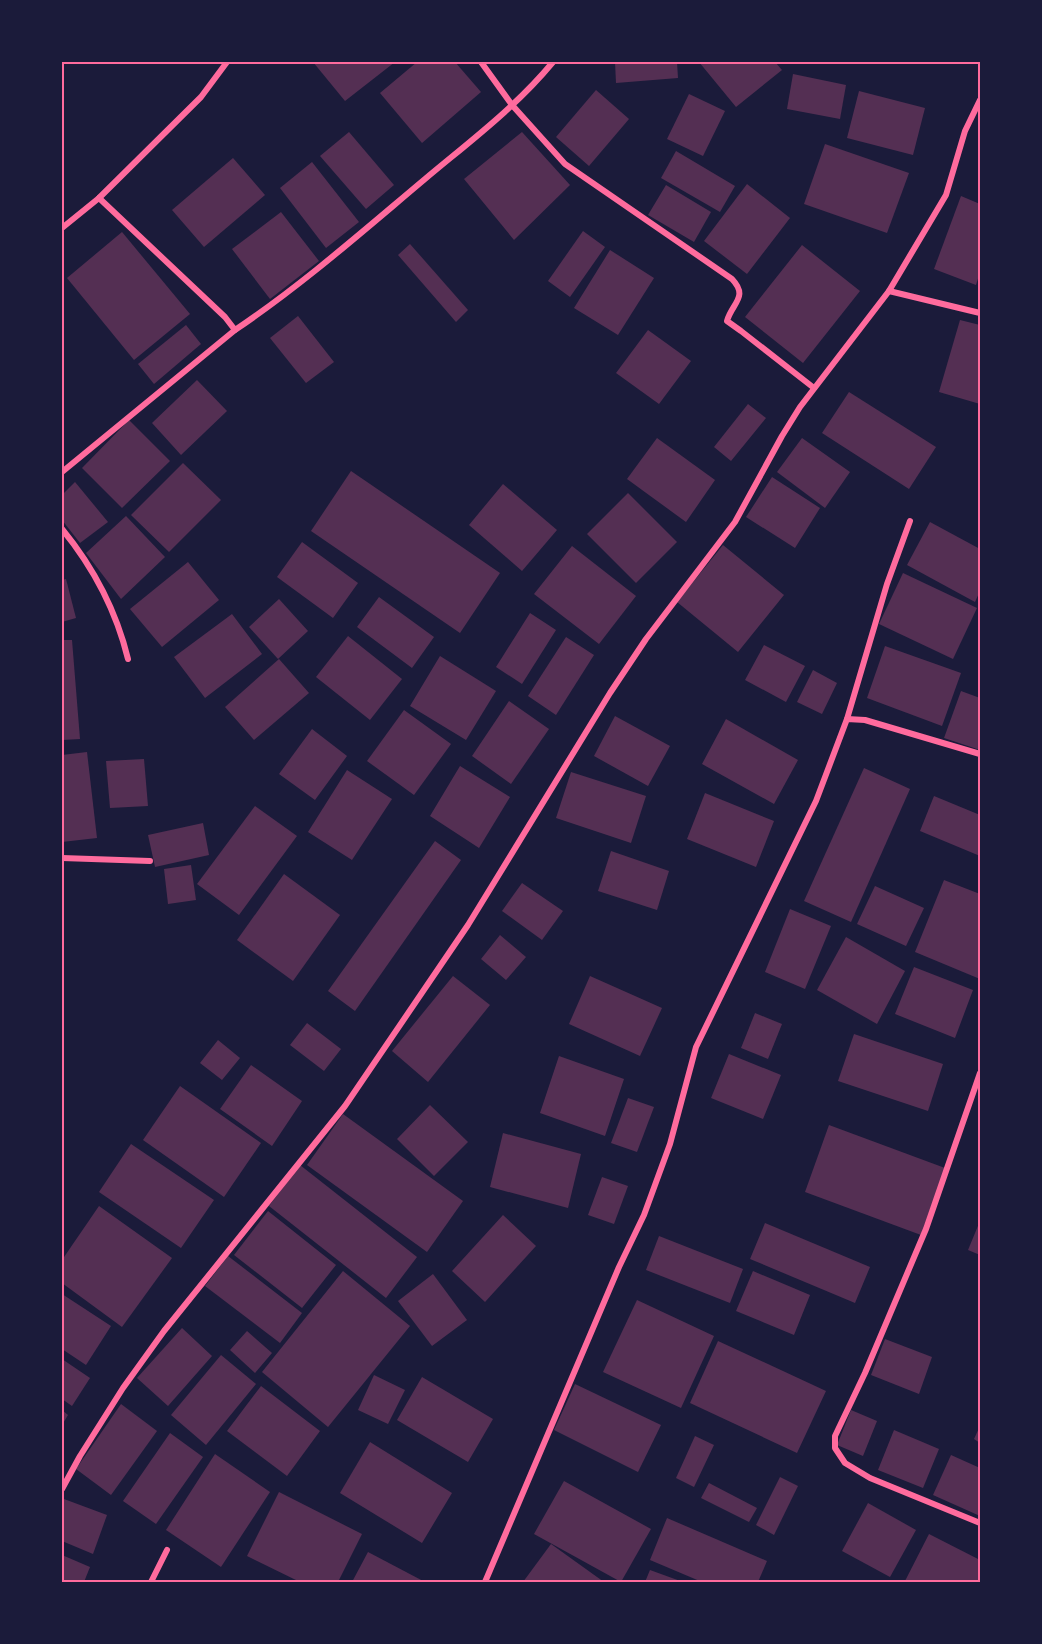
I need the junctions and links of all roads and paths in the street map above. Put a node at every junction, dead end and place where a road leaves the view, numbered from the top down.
1 (227, 62) edge
2 (481, 62) edge
3 (553, 62) edge
4 (981, 100) edge
5 (512, 105) junction
6 (99, 198) junction
7 (62, 228) edge
8 (889, 291) junction
9 (981, 313) edge
10 (235, 330) junction
11 (814, 388) junction
12 (62, 472) edge
13 (910, 521) dead end
14 (62, 529) edge
15 (128, 659) dead end
16 (847, 719) junction
17 (981, 754) edge
18 (62, 858) edge
19 (150, 861) dead end
20 (981, 1073) edge
21 (62, 1489) edge
22 (981, 1523) edge
23 (167, 1550) dead end
24 (151, 1582) edge
25 (485, 1582) edge

1 - 6 street
2 - 5 street
3 - 5 street
4 - 8 street
5 - 10 street
5 - 11 street
6 - 7 street
6 - 10 street
8 - 9 street
8 - 11 street
10 - 12 street
11 - 21 street
13 - 16 street
14 - 15 street
16 - 17 street
16 - 25 street
18 - 19 street
20 - 22 street
23 - 24 street

